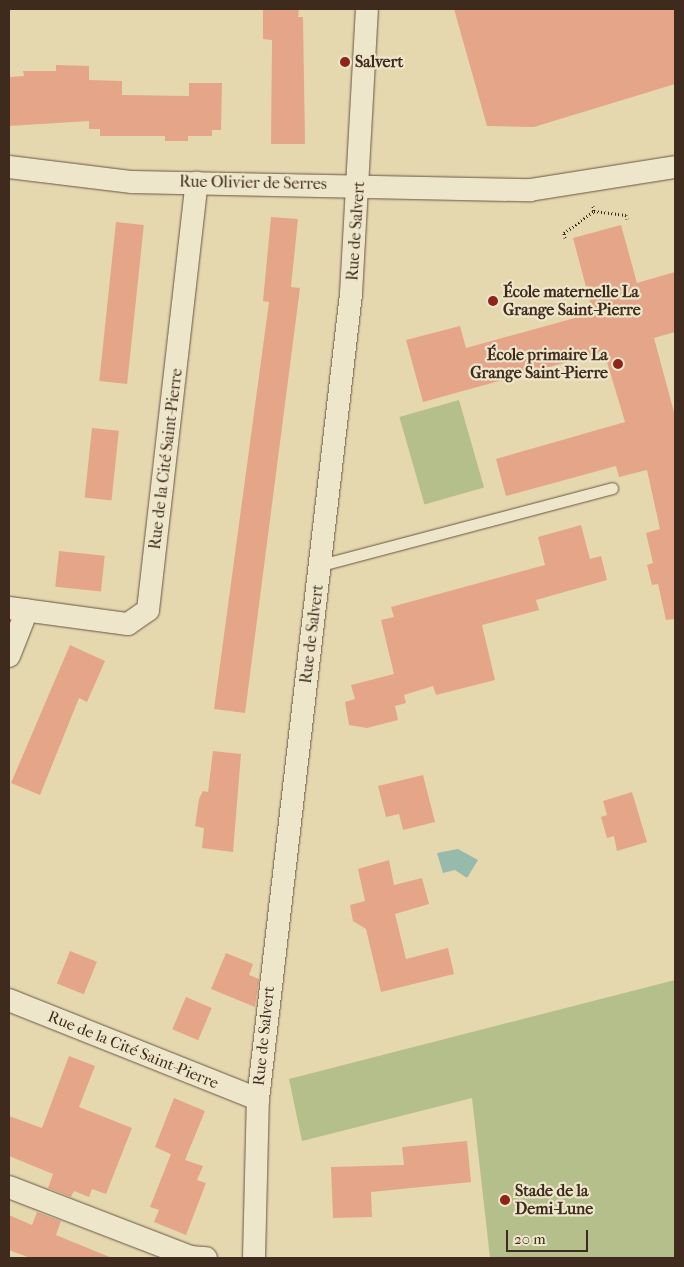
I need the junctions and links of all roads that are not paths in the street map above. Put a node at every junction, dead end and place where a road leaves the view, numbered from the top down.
1 (367, 9) edge
2 (9, 167) edge
3 (675, 167) edge
4 (197, 183) junction
5 (360, 184) junction
6 (612, 488) dead end
7 (321, 565) junction
8 (18, 609) edge
9 (9, 656) edge
10 (9, 1000) edge
11 (258, 1099) junction
12 (9, 1187) edge
13 (206, 1258) edge
14 (254, 1258) edge

1 - 5 street, Rue de Salvert
2 - 4 street, Rue Olivier de Serres
3 - 5 street, Rue Olivier de Serres
4 - 5 street, Rue Olivier de Serres
4 - 8 street, Rue de la Cité Saint-Pierre
5 - 7 street, Rue de Salvert
6 - 7 lane
7 - 11 street, Rue de Salvert
8 - 9 street, Rue de la Cité Saint-Pierre
10 - 11 street, Rue de la Cité Saint-Pierre
11 - 14 street, Rue de Salvert
12 - 13 street

